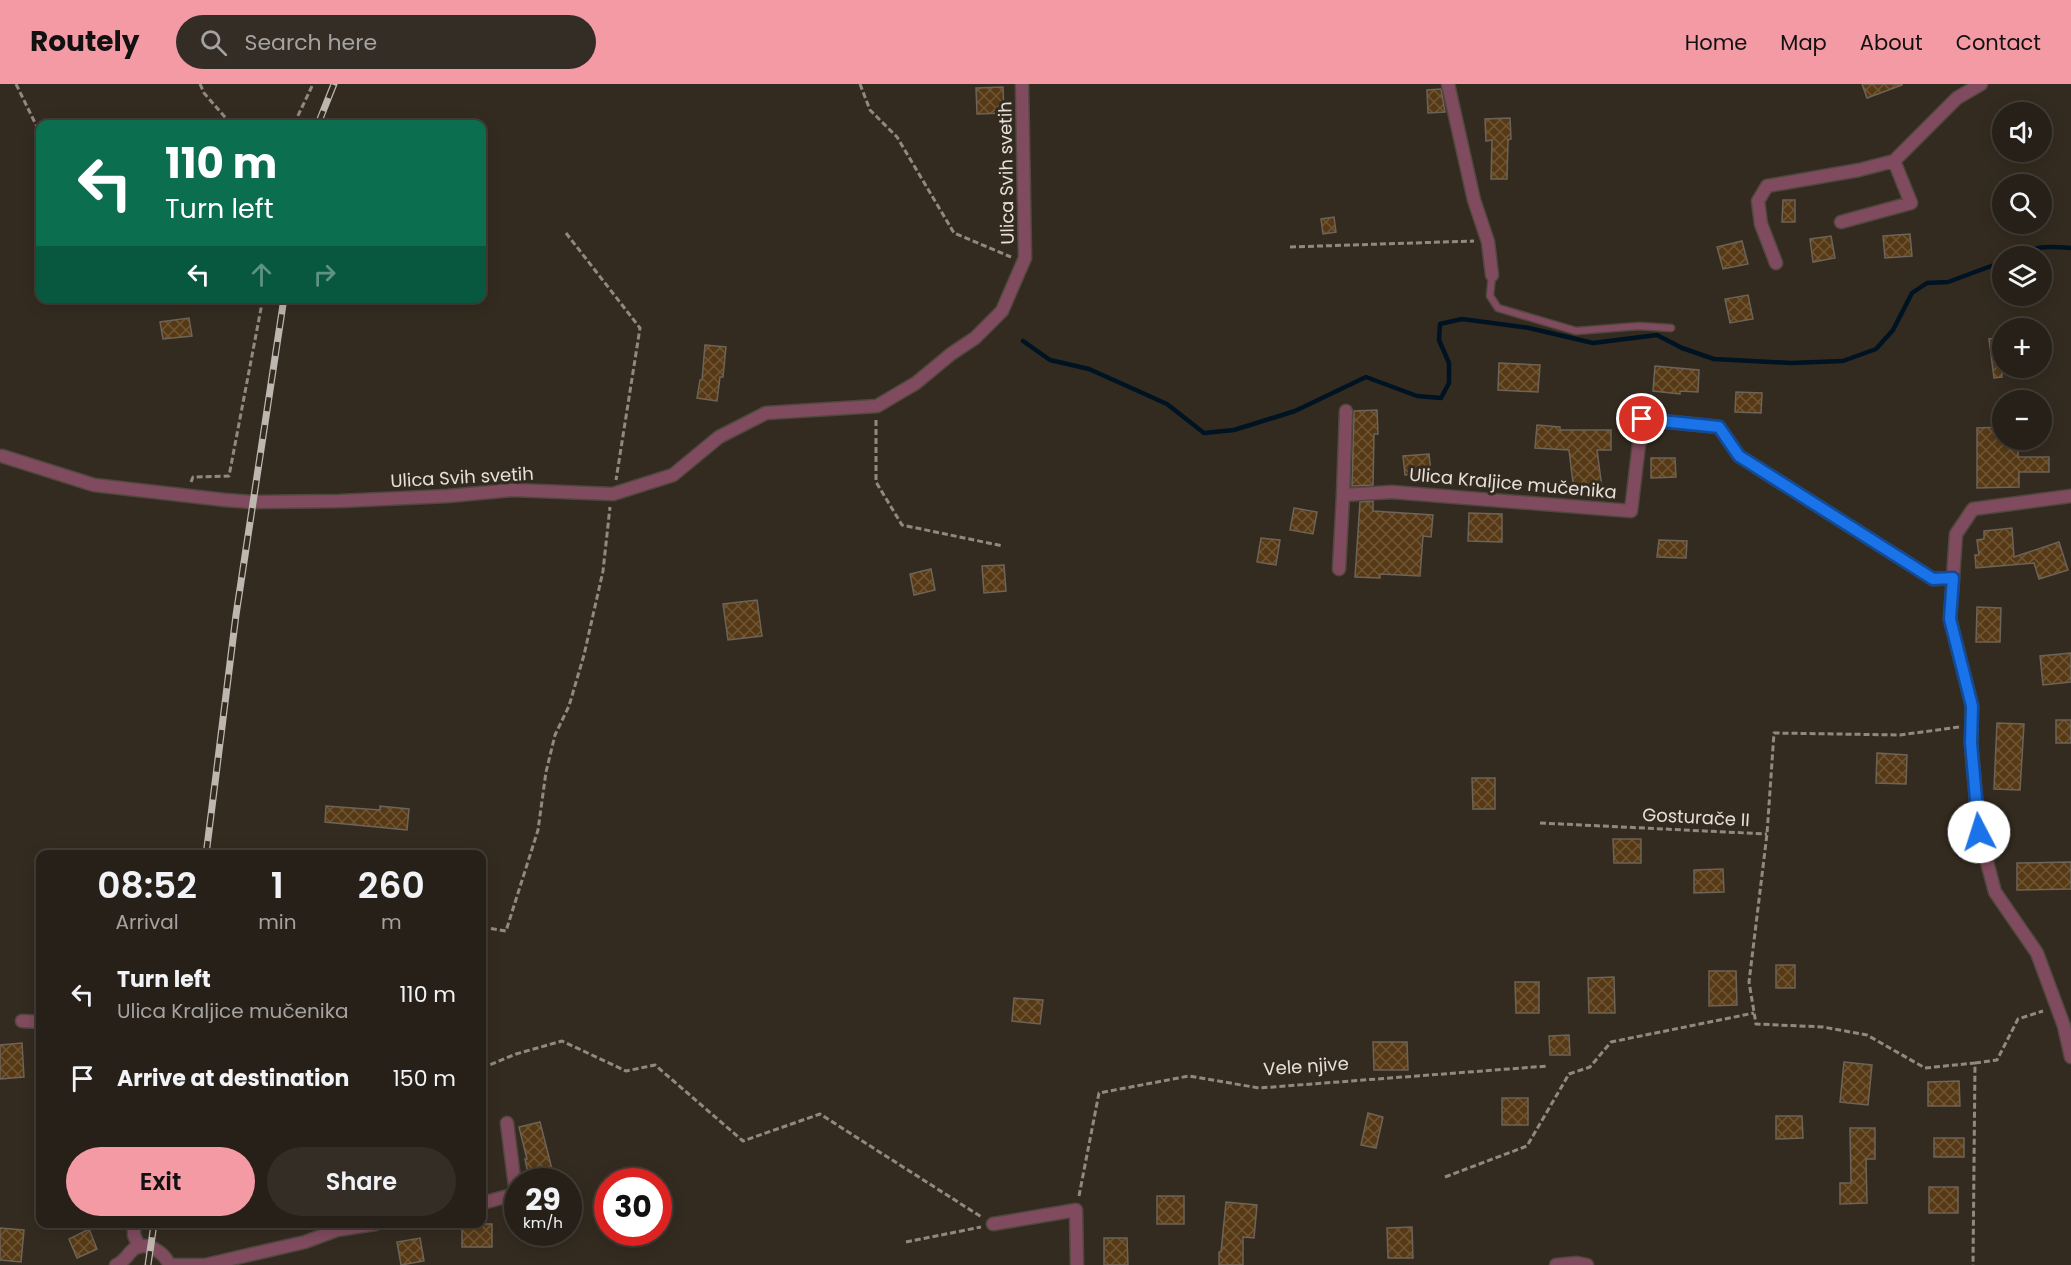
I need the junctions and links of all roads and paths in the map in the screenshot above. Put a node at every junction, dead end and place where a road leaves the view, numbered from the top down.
1 (16, 84) edge
2 (200, 84) edge
3 (313, 84) edge
4 (860, 84) edge
5 (1022, 84) edge
6 (1448, 84) edge
7 (1981, 84) edge
8 (228, 120) edge
9 (296, 120) edge
10 (36, 125) edge
11 (1894, 161) junction
12 (1841, 222) dead end
13 (566, 233) dead end
14 (1488, 242) junction
15 (1290, 247) dead end
16 (1025, 258) junction
17 (1776, 263) dead end
18 (1492, 275) joint
19 (262, 303) edge
20 (1671, 328) dead end
21 (877, 406) junction
22 (1346, 411) dead end
23 (2, 456) dead end
24 (614, 494) junction
25 (1342, 495) junction
26 (2071, 496) edge
27 (183, 497) junction
28 (1003, 546) dead end
29 (1339, 569) dead end
30 (1953, 578) junction
31 (1972, 726) junction
32 (1540, 824) dead end
33 (1767, 834) junction
34 (486, 928) edge
35 (2056, 1005) junction
36 (1754, 1013) junction
37 (22, 1021) dead end
38 (36, 1022) edge
39 (2071, 1057) edge
40 (1975, 1063) junction
41 (486, 1066) edge
42 (1548, 1066) dead end
43 (507, 1123) dead end
44 (1445, 1177) dead end
45 (486, 1202) edge
46 (1076, 1210) junction
47 (993, 1224) junction
48 (134, 1228) edge
49 (350, 1228) edge
50 (906, 1242) dead end
51 (139, 1246) junction
52 (169, 1264) edge
53 (116, 1265) edge
54 (1077, 1265) edge
55 (1556, 1265) edge
56 (1587, 1265) edge
57 (1973, 1265) edge

1 - 10 path
2 - 8 path
3 - 9 path
4 - 16 path
5 - 16 street, Ulica Svih svetih
6 - 14 street
7 - 11 street
11 - 12 street
11 - 17 street
13 - 24 path
14 - 15 path
14 - 18 street
16 - 21 street, Ulica Svih svetih
18 - 20 lane
19 - 27 path
21 - 24 street, Ulica Svih svetih
21 - 28 path
22 - 25 street
23 - 27 street, Ulica Svih svetih
24 - 27 street, Ulica Svih svetih
24 - 34 path
25 - 29 street
25 - 30 street, Ulica Kraljice mučenika
26 - 30 street
30 - 31 street
31 - 33 path, Gosturače II
31 - 35 street
32 - 33 path, Gosturače II
33 - 36 path
35 - 39 street
35 - 40 path
36 - 40 path
36 - 44 path
37 - 38 street
40 - 57 path
41 - 47 path
42 - 46 path, Vele njive
43 - 45 street
46 - 47 street
46 - 54 street
47 - 50 path
48 - 51 street
49 - 52 street
51 - 52 street
51 - 53 street
55 - 56 street

